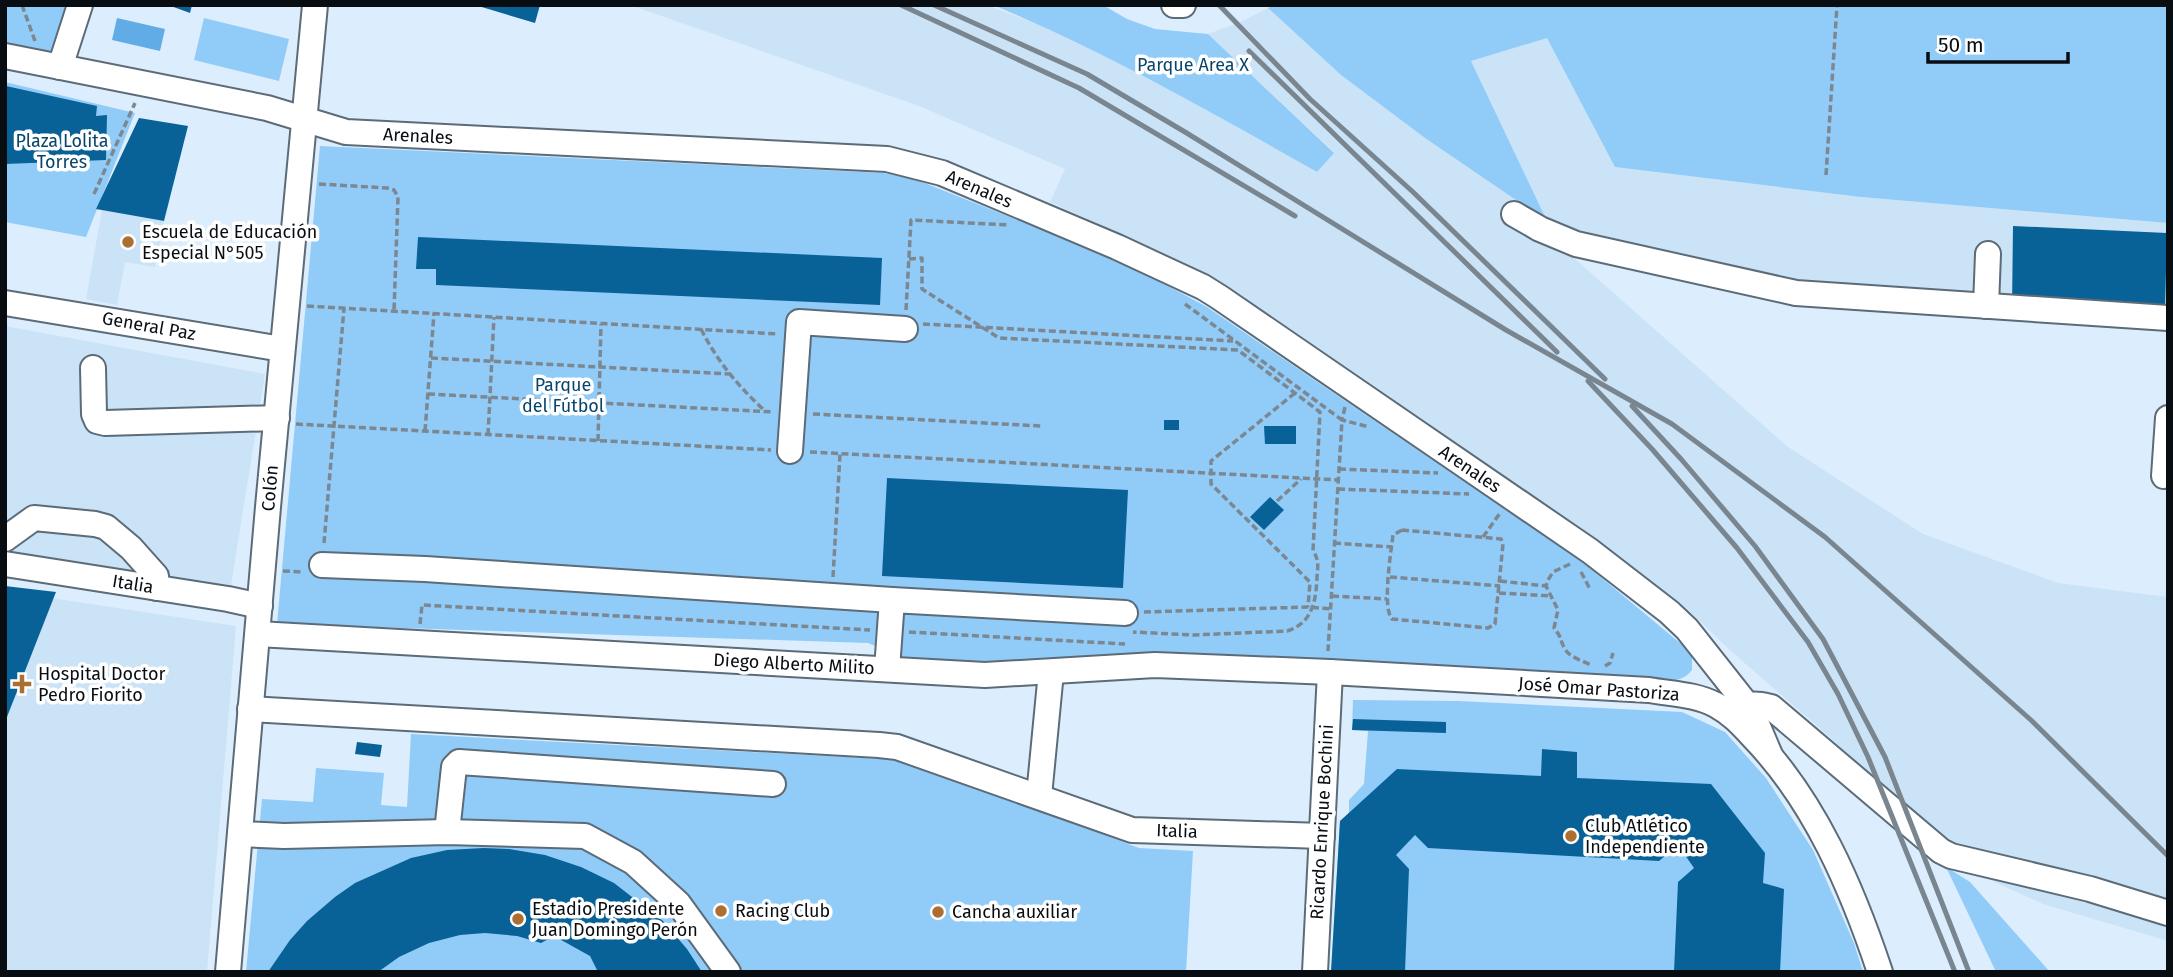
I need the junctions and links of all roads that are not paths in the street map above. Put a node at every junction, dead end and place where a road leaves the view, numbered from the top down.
1 (80, 5) edge
2 (314, 5) edge
3 (1174, 5) edge
4 (1182, 5) edge
5 (5, 56) edge
6 (51, 65) junction
7 (304, 119) junction
8 (1514, 214) dead end
9 (1988, 254) dead end
10 (9, 302) edge
11 (1986, 306) junction
12 (2168, 318) edge
13 (905, 326) road end
14 (282, 349) junction
15 (93, 368) dead end
16 (2168, 418) edge
17 (284, 421) junction
18 (790, 451) road end
19 (2164, 476) dead end
20 (5, 539) edge
21 (5, 564) edge
22 (322, 569) road end
23 (157, 588) junction
24 (892, 600) junction
25 (260, 607) junction
26 (1125, 622) road end
27 (258, 634) junction
28 (1715, 663) junction
29 (1329, 665) junction
30 (887, 669) junction
31 (1051, 672) junction
32 (1692, 696) junction
33 (250, 709) junction
34 (1741, 711) junction
35 (773, 783) dead end
36 (1039, 796) junction
37 (447, 832) junction
38 (240, 834) junction
39 (1322, 836) junction
40 (2168, 913) edge
41 (228, 972) edge
42 (727, 972) edge
43 (1315, 972) edge
44 (1880, 972) edge

1 - 6 street
2 - 7 street, Colón
3 - 4 street
5 - 6 street, Arenales
6 - 7 street, Arenales
7 - 14 street, Colón
7 - 28 street, Arenales
8 - 11 street
9 - 11 street
10 - 14 street, General Paz
11 - 12 street
13 - 18 street
14 - 17 street, Colón
15 - 17 street
16 - 19 street
17 - 25 street, Colón
20 - 23 street
21 - 23 street, Italia
22 - 24 street
23 - 25 street, Italia
24 - 26 street
24 - 30 street
25 - 27 street, Colón
27 - 30 street, Diego Alberto Milito
27 - 33 street, Colón
28 - 32 street
28 - 34 street, Arenales
29 - 31 street, Diego Alberto Milito
29 - 32 street, José Omar Pastoriza
29 - 39 street, Ricardo Enrique Bochini
30 - 31 street, Diego Alberto Milito
31 - 36 street
32 - 34 street, José Omar Pastoriza
33 - 36 street, Italia
33 - 38 street, Colón
34 - 40 street, José Omar Pastoriza
34 - 44 street, Arenales
35 - 37 street
36 - 39 street, Italia
37 - 38 street
37 - 42 street
38 - 41 street, Colón
39 - 43 street, Ricardo Enrique Bochini

